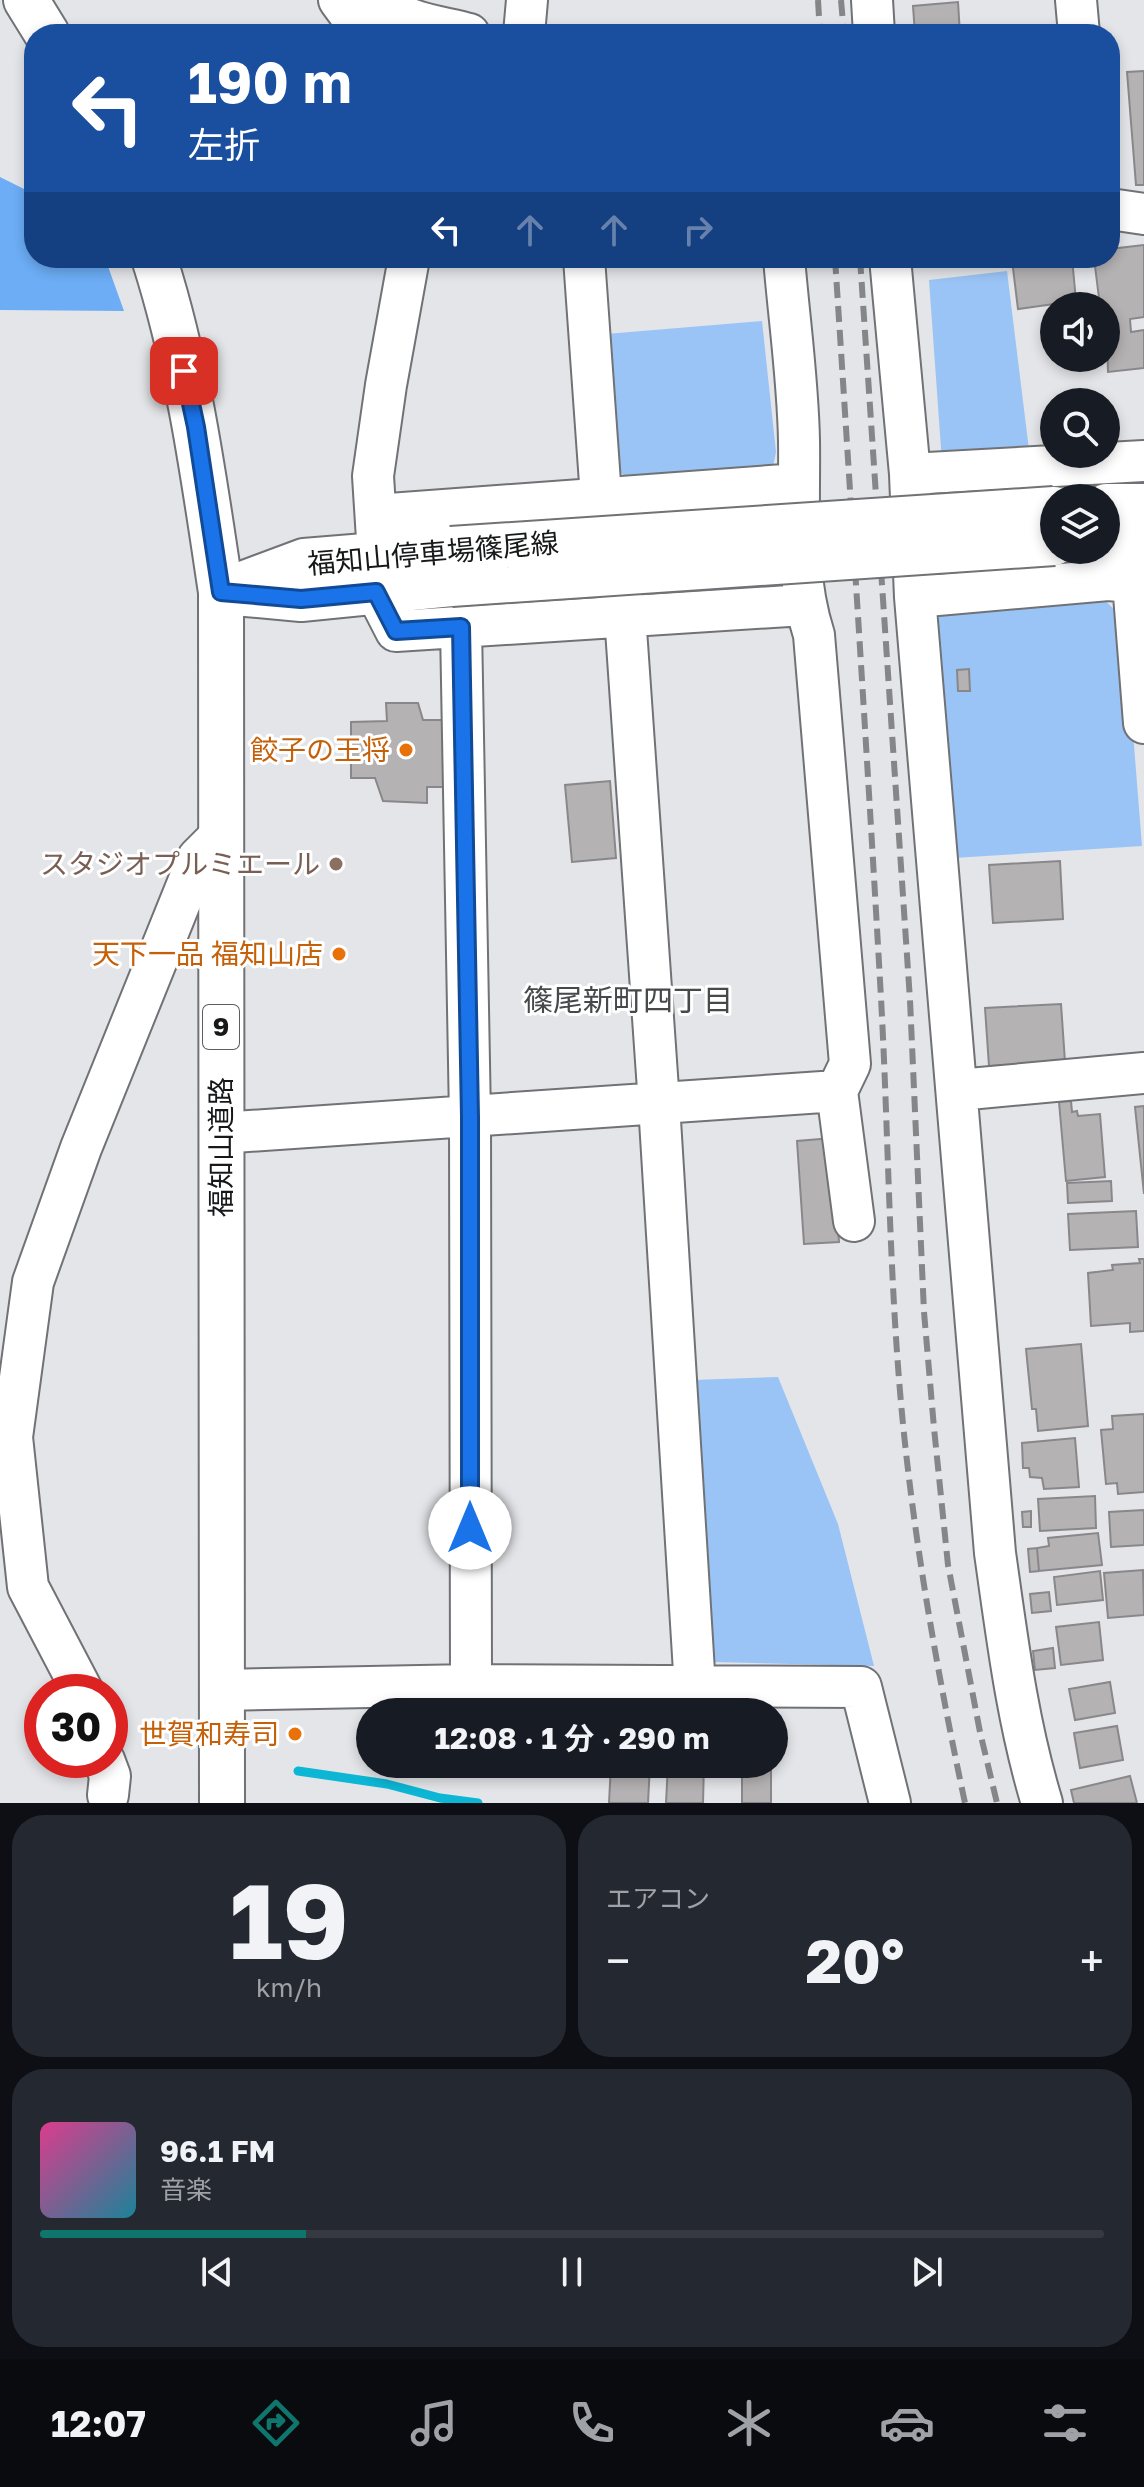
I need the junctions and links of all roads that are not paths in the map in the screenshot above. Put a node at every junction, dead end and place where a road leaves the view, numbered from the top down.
1 (26, 0) edge
2 (339, 0) edge
3 (381, 0) edge
4 (527, 0) edge
5 (872, 0) edge
6 (1076, 0) edge
7 (41, 24) edge
8 (357, 24) edge
9 (430, 24) edge
10 (525, 24) edge
11 (873, 24) edge
12 (1078, 24) edge
13 (1120, 210) edge
14 (1144, 214) edge
15 (157, 268) edge
16 (407, 268) edge
17 (585, 268) edge
18 (785, 268) edge
19 (891, 268) edge
20 (1144, 461) edge
21 (910, 474) junction
22 (798, 484) junction
23 (601, 497) junction
24 (1120, 506) edge
25 (1144, 506) edge
26 (1040, 510) edge
27 (1120, 541) edge
28 (1144, 541) edge
29 (1040, 544) edge
30 (377, 554) junction
31 (451, 567) junction
32 (1139, 582) edge
33 (221, 592) junction
34 (915, 597) junction
35 (804, 605) junction
36 (625, 615) junction
37 (461, 627) junction
38 (1144, 723) edge
39 (223, 833) junction
40 (1144, 1073) edge
41 (958, 1090) junction
42 (837, 1091) junction
43 (659, 1104) junction
44 (470, 1117) junction
45 (220, 1133) junction
46 (854, 1221) dead end
47 (6, 1444) edge
48 (74, 1674) edge
49 (471, 1685) junction
50 (695, 1688) junction
51 (221, 1690) junction
52 (222, 1803) edge
53 (890, 1803) edge
54 (1042, 1803) edge

1 - 7 main road
2 - 8 street
3 - 9 street
4 - 10 street
5 - 11 street
6 - 12 street
13 - 14 street
15 - 33 main road, 福知山道路 / 9
16 - 30 street
17 - 23 street
18 - 22 street
19 - 21 street
20 - 21 street
21 - 34 street
22 - 23 street
22 - 35 street
23 - 30 street
23 - 36 street
24 - 25 main road
26 - 31 main road, 福知山停車場篠尾線, bridge
27 - 28 main road
29 - 31 main road, 福知山停車場篠尾線, bridge
30 - 31 main road, 福知山停車場篠尾線
30 - 33 main road, 福知山停車場篠尾線
30 - 37 street
32 - 34 street
32 - 38 street
33 - 39 main road, 福知山道路 / 9
34 - 41 street
35 - 36 street
35 - 42 street
36 - 37 street
36 - 43 street
37 - 44 street
39 - 45 main road, 福知山道路 / 9
39 - 47 street
40 - 41 street
41 - 54 street
42 - 43 street
42 - 46 street
43 - 44 street
43 - 50 street
44 - 45 street
44 - 49 street
45 - 51 main road, 福知山道路 / 9
47 - 48 street
49 - 50 street
49 - 51 street
50 - 53 street
51 - 52 main road, 福知山道路 / 9

